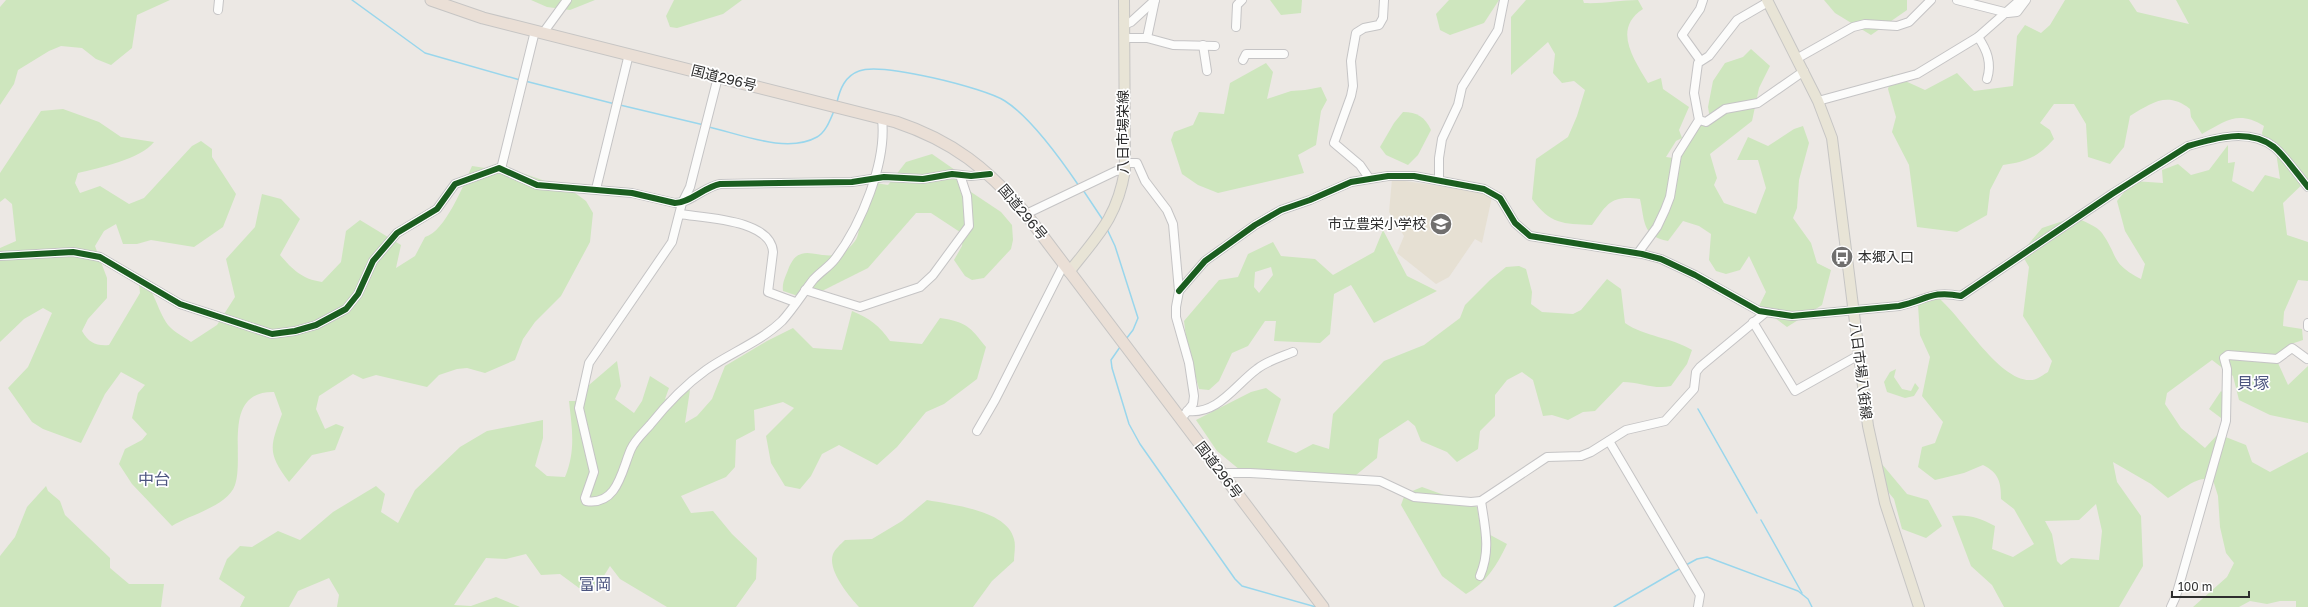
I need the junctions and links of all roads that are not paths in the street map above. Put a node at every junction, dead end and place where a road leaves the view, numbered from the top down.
1 (219, 0) edge
2 (431, 0) edge
3 (567, 0) edge
4 (1124, 0) edge
5 (1155, 0) edge
6 (1242, 0) edge
7 (1384, 0) edge
8 (1504, 0) edge
9 (1701, 0) edge
10 (1931, 0) edge
11 (1957, 0) edge
12 (2020, 0) edge
13 (2026, 0) edge
14 (1767, 1) edge
15 (218, 10) dead end
16 (2006, 11) junction
17 (1124, 25) junction
18 (1236, 27) dead end
19 (539, 32) junction
20 (1978, 37) junction
21 (1124, 38) junction
22 (1147, 38) junction
23 (1203, 45) junction
24 (1215, 46) dead end
25 (629, 54) junction
26 (1284, 54) dead end
27 (1798, 58) junction
28 (1243, 60) dead end
29 (1700, 60) junction
30 (1804, 70) junction
31 (1207, 71) dead end
32 (718, 77) junction
33 (1987, 79) dead end
34 (1818, 101) junction
35 (882, 119) junction
36 (1699, 120) junction
37 (1124, 166) junction
38 (501, 169) junction
39 (990, 174) junction
40 (960, 175) junction
41 (874, 178) junction
42 (1369, 178) junction
43 (1439, 180) junction
44 (2308, 187) edge
45 (596, 188) junction
46 (682, 203) junction
47 (680, 214) junction
48 (1026, 214) junction
49 (1638, 253) junction
50 (0, 256) edge
51 (1066, 268) junction
52 (805, 290) junction
53 (1179, 291) junction
54 (795, 302) junction
55 (1853, 310) junction
56 (1765, 313) junction
57 (1754, 322) junction
58 (2308, 324) edge
59 (2308, 327) edge
60 (1293, 352) dead end
61 (1859, 355) junction
62 (2308, 359) edge
63 (1184, 415) junction
64 (977, 431) dead end
65 (1609, 441) junction
66 (1224, 476) junction
67 (1481, 501) junction
68 (1480, 576) dead end
69 (1323, 607) edge
70 (1698, 607) edge
71 (1919, 607) edge
72 (2170, 607) edge

1 - 15 street
2 - 19 highway, 国道296号
3 - 19 street
4 - 17 main road, 八日市場栄線
5 - 17 street
5 - 22 street
6 - 18 street
7 - 42 street
8 - 43 street
9 - 29 street
10 - 27 street
11 - 16 street
12 - 16 street
13 - 16 street
14 - 27 main road, 八日市場八街線
14 - 29 street
16 - 20 street
17 - 21 main road, 八日市場栄線
19 - 25 highway, 国道296号
19 - 38 street
20 - 33 street
20 - 34 street
21 - 22 street
21 - 37 main road, 八日市場栄線
22 - 23 street
23 - 24 street
23 - 31 street
25 - 32 highway, 国道296号
25 - 45 street
26 - 28 street
27 - 30 main road, 八日市場八街線
29 - 36 street
30 - 34 main road, 八日市場八街線
30 - 36 street
32 - 35 highway, 国道296号
32 - 46 street
34 - 55 main road, 八日市場八街線
35 - 39 highway, 国道296号
35 - 41 street
36 - 49 street
37 - 48 street
37 - 51 main road, 八日市場栄線
37 - 53 street
38 - 45 street
38 - 50 street
39 - 40 street
39 - 48 highway, 国道296号
40 - 41 street
40 - 52 street
41 - 46 street
41 - 52 street
42 - 43 street
42 - 53 street
43 - 49 street
44 - 55 street
45 - 46 street
46 - 47 street
47 - 54 street
47 - 54 street
48 - 51 highway, 国道296号
49 - 56 street
51 - 63 highway, 国道296号
51 - 64 street
52 - 54 street
53 - 63 street
55 - 56 street
55 - 61 main road, 八日市場八街線
56 - 57 street
57 - 61 street
57 - 65 street
58 - 59 street
60 - 63 street
61 - 71 main road, 八日市場八街線
62 - 72 street
63 - 66 highway, 国道296号
65 - 67 street
65 - 70 street
66 - 67 street
66 - 69 highway, 国道296号
67 - 68 street

